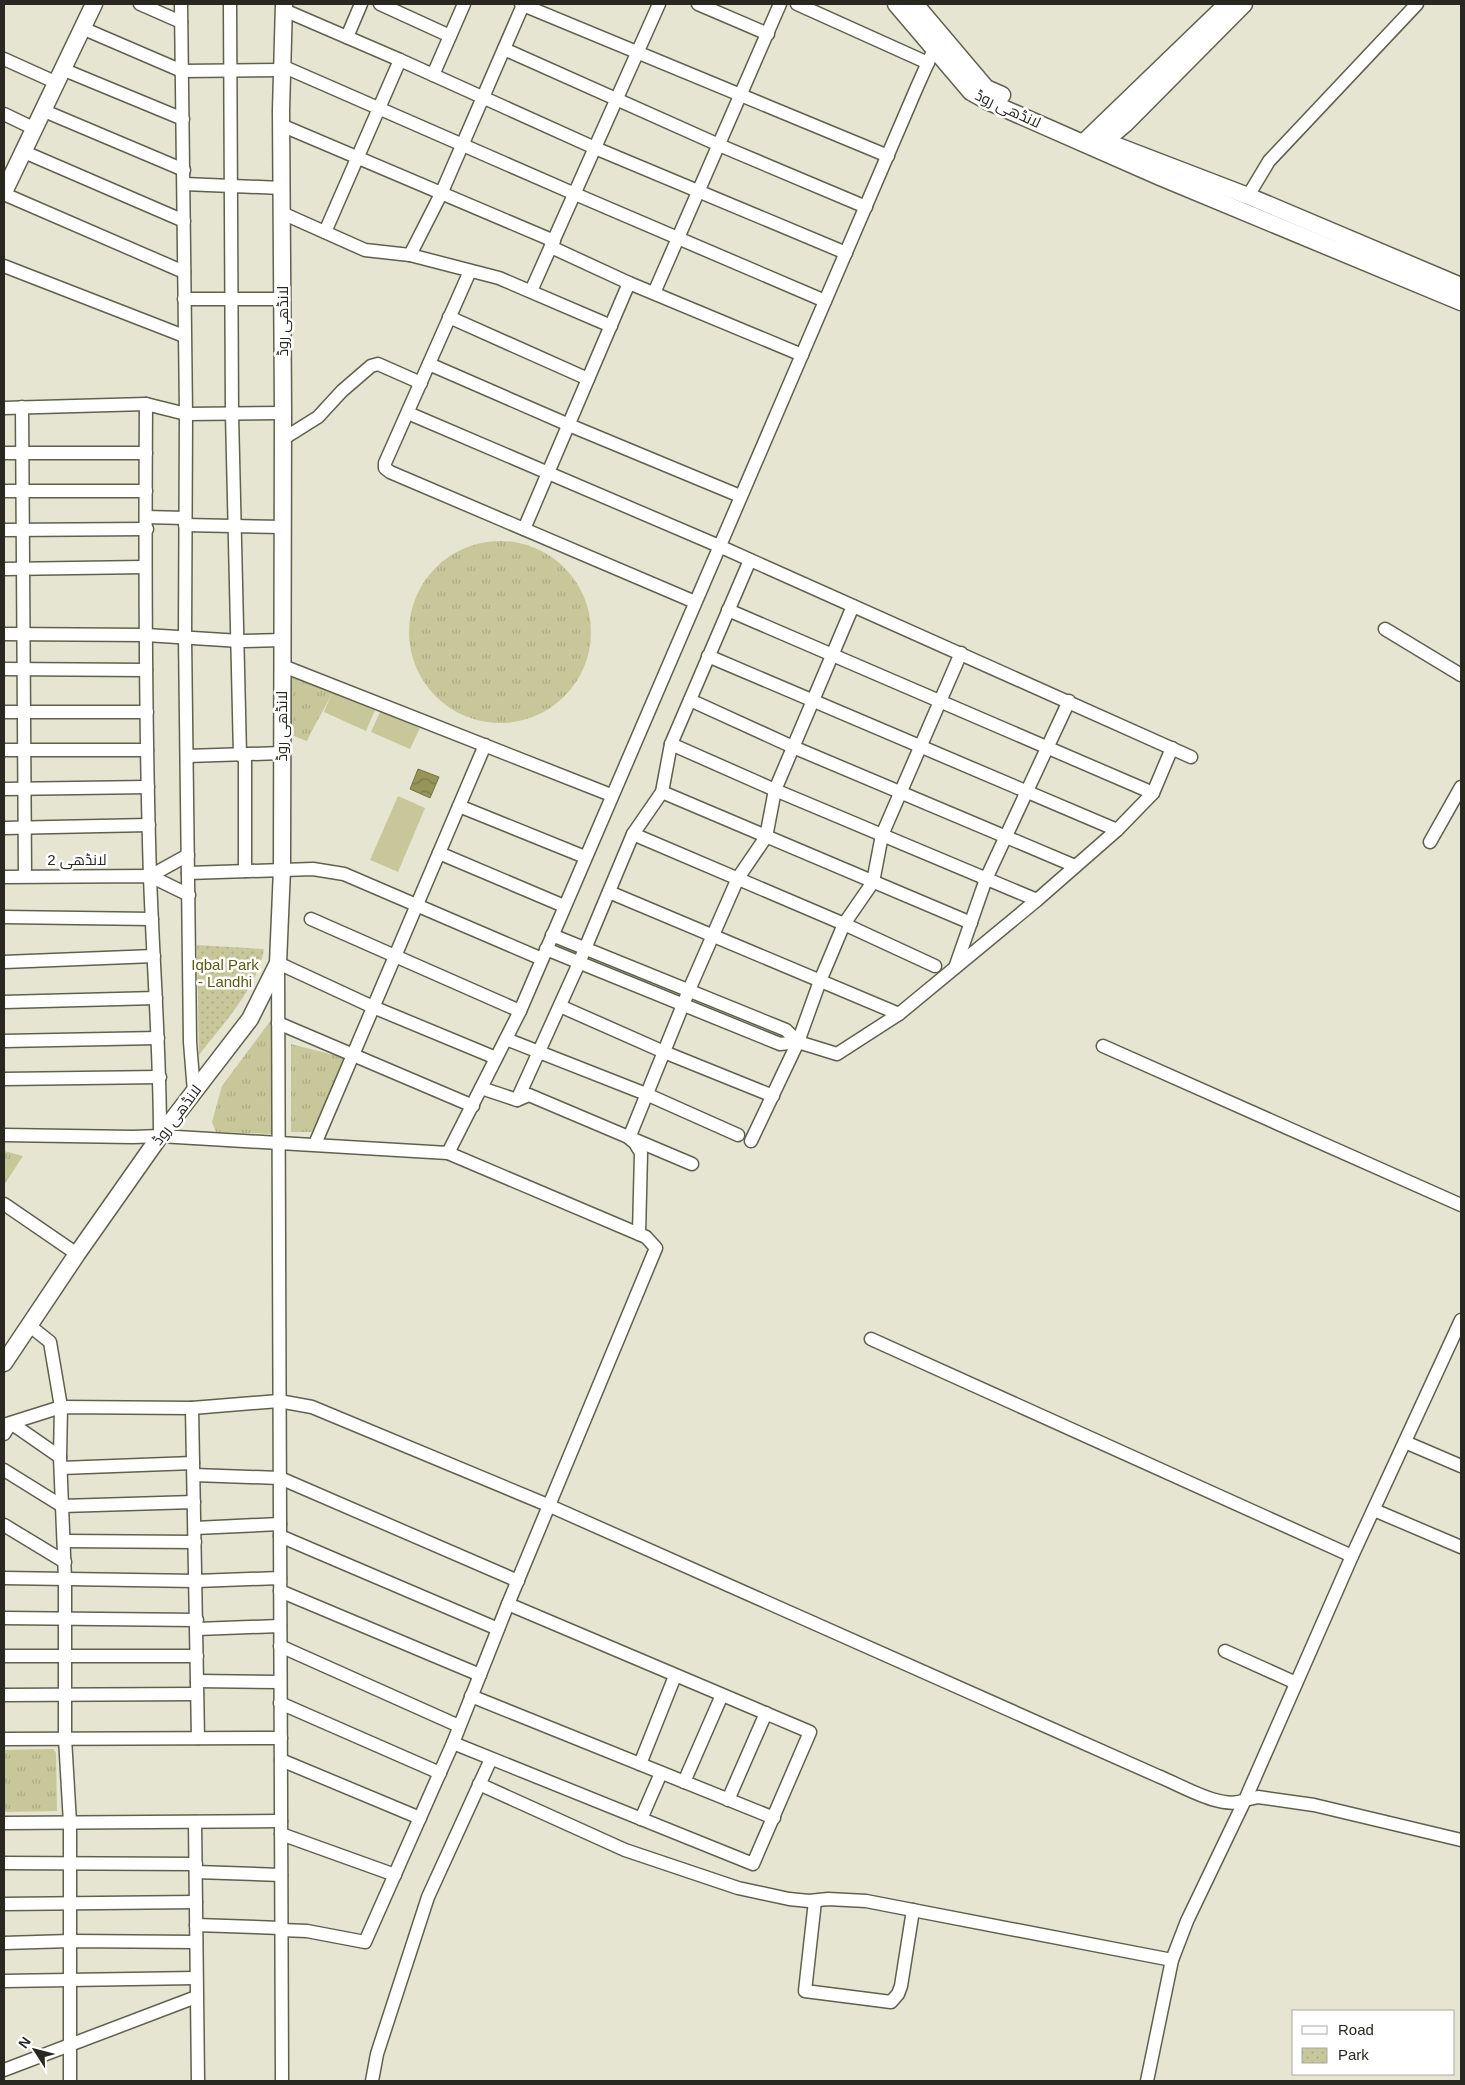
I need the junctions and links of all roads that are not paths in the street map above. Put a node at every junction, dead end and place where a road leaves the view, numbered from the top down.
1 (94, 4) edge
2 (140, 4) edge
3 (181, 4) edge
4 (230, 4) edge
5 (360, 4) edge
6 (380, 4) edge
7 (464, 4) edge
8 (522, 4) edge
9 (659, 4) edge
10 (698, 4) edge
11 (780, 4) edge
12 (797, 4) edge
13 (896, 4) edge
14 (915, 4) edge
15 (1227, 4) edge
16 (1244, 4) edge
17 (1417, 4) edge
18 (284, 7) edge
19 (181, 22) junction
20 (82, 28) junction
21 (768, 34) junction
22 (450, 36) junction
23 (347, 37) junction
24 (504, 49) junction
25 (936, 51) junction
26 (638, 52) junction
27 (4, 58) edge
28 (400, 60) junction
29 (282, 68) junction
30 (230, 70) junction
31 (182, 71) junction
32 (433, 75) junction
33 (59, 76) junction
34 (741, 95) junction
35 (483, 97) junction
36 (616, 100) junction
37 (379, 108) junction
38 (42, 110) junction
39 (4, 114) edge
40 (183, 119) junction
41 (281, 125) junction
42 (33, 128) junction
43 (1093, 142) junction
44 (718, 144) junction
45 (462, 145) junction
46 (595, 148) junction
47 (22, 150) junction
48 (888, 156) junction
49 (357, 158) junction
50 (9, 167) edge
51 (184, 170) junction
52 (184, 184) junction
53 (231, 186) junction
54 (282, 188) junction
55 (698, 191) junction
56 (4, 193) edge
57 (440, 194) junction
58 (575, 194) junction
59 (1248, 196) junction
60 (866, 207) junction
61 (282, 213) junction
62 (184, 221) junction
63 (325, 232) junction
64 (678, 239) junction
65 (553, 244) junction
66 (846, 253) junction
67 (410, 256) junction
68 (4, 266) edge
69 (470, 271) junction
70 (184, 272) junction
71 (629, 283) junction
72 (1461, 286) edge
73 (532, 291) junction
74 (654, 293) junction
75 (282, 298) junction
76 (184, 299) junction
77 (232, 299) junction
78 (825, 301) junction
79 (1461, 302) edge
80 (449, 317) junction
81 (611, 326) junction
82 (184, 336) junction
83 (802, 355) junction
84 (429, 364) junction
85 (588, 379) junction
86 (420, 383) junction
87 (146, 404) junction
88 (22, 407) junction
89 (4, 408) edge
90 (283, 413) junction
91 (408, 413) junction
92 (186, 414) junction
93 (232, 414) junction
94 (569, 425) junction
95 (283, 440) junction
96 (4, 453) edge
97 (22, 453) junction
98 (146, 453) junction
99 (548, 473) junction
100 (4, 491) edge
101 (23, 491) junction
102 (146, 491) junction
103 (740, 496) junction
104 (185, 522) junction
105 (146, 523) junction
106 (235, 526) junction
107 (283, 527) junction
108 (524, 529) junction
109 (4, 530) edge
110 (23, 530) junction
111 (719, 546) junction
112 (750, 560) junction
113 (145, 567) junction
114 (4, 568) edge
115 (24, 568) junction
116 (695, 602) junction
117 (853, 606) junction
118 (728, 610) junction
119 (1385, 629) dead end
120 (4, 634) edge
121 (24, 634) junction
122 (146, 635) junction
123 (185, 637) junction
124 (283, 640) junction
125 (237, 641) junction
126 (961, 653) junction
127 (832, 655) junction
128 (708, 656) junction
129 (283, 666) junction
130 (4, 669) edge
131 (25, 670) junction
132 (146, 670) junction
133 (1461, 675) edge
134 (690, 700) junction
135 (813, 701) junction
136 (1069, 701) junction
137 (940, 702) junction
138 (4, 712) edge
139 (25, 712) junction
140 (147, 712) junction
141 (671, 744) junction
142 (485, 745) junction
143 (793, 747) junction
144 (921, 747) junction
145 (1047, 747) junction
146 (1172, 748) junction
147 (4, 750) edge
148 (25, 750) junction
149 (148, 750) junction
150 (282, 753) junction
151 (242, 754) junction
152 (187, 756) junction
153 (1190, 757) dead end
154 (148, 787) junction
155 (1461, 787) edge
156 (25, 789) junction
157 (4, 790) edge
158 (775, 790) junction
159 (1026, 791) junction
160 (662, 792) junction
161 (901, 792) junction
162 (1153, 793) junction
163 (611, 795) junction
164 (459, 806) junction
165 (149, 825) junction
166 (4, 828) edge
167 (25, 828) junction
168 (1117, 830) junction
169 (633, 834) junction
170 (882, 836) junction
171 (1005, 836) junction
172 (766, 837) junction
173 (1430, 842) dead end
174 (439, 853) junction
175 (188, 855) junction
176 (585, 857) junction
177 (1076, 866) junction
178 (282, 869) junction
179 (245, 871) junction
180 (188, 873) junction
181 (25, 876) junction
182 (150, 876) junction
183 (4, 877) edge
184 (738, 878) junction
185 (986, 879) junction
186 (873, 882) junction
187 (609, 892) junction
188 (188, 895) junction
189 (1036, 900) junction
190 (416, 906) junction
191 (564, 906) junction
192 (4, 917) edge
193 (152, 919) junction
194 (311, 919) dead end
195 (971, 923) junction
196 (844, 924) junction
197 (552, 935) junction
198 (713, 936) junction
199 (585, 948) junction
200 (544, 954) junction
201 (154, 956) junction
202 (395, 956) junction
203 (4, 962) edge
204 (278, 963) junction
205 (579, 963) junction
206 (935, 966) dead end
207 (956, 966) junction
208 (820, 981) junction
209 (689, 990) junction
210 (156, 998) junction
211 (4, 1002) edge
212 (560, 1006) junction
213 (683, 1006) junction
214 (373, 1007) junction
215 (520, 1011) junction
216 (899, 1014) junction
217 (278, 1023) junction
218 (158, 1038) junction
219 (506, 1039) junction
220 (4, 1042) edge
221 (798, 1042) junction
222 (1102, 1046) dead end
223 (540, 1051) junction
224 (664, 1052) junction
225 (354, 1055) junction
226 (496, 1058) junction
227 (160, 1077) junction
228 (4, 1079) edge
229 (481, 1088) junction
230 (194, 1092) junction
231 (646, 1094) junction
232 (773, 1096) junction
233 (518, 1100) junction
234 (473, 1106) junction
235 (4, 1135) edge
236 (738, 1135) dead end
237 (160, 1136) junction
238 (629, 1138) junction
239 (751, 1141) dead end
240 (278, 1142) junction
241 (315, 1144) junction
242 (448, 1153) junction
243 (692, 1164) dead end
244 (4, 1204) edge
245 (1461, 1205) edge
246 (639, 1234) junction
247 (77, 1254) junction
248 (1461, 1320) edge
249 (30, 1326) junction
250 (872, 1339) dead end
251 (4, 1363) edge
252 (279, 1401) junction
253 (61, 1407) junction
254 (192, 1408) junction
255 (7, 1424) edge
256 (4, 1434) edge
257 (1405, 1442) junction
258 (60, 1463) junction
259 (1461, 1466) edge
260 (194, 1469) junction
261 (4, 1470) edge
262 (280, 1478) junction
263 (194, 1502) junction
264 (62, 1506) junction
265 (550, 1506) junction
266 (1374, 1510) junction
267 (4, 1525) edge
268 (195, 1528) junction
269 (280, 1530) junction
270 (64, 1542) junction
271 (195, 1542) junction
272 (1461, 1547) edge
273 (1352, 1556) junction
274 (65, 1562) junction
275 (4, 1578) edge
276 (280, 1578) junction
277 (65, 1579) junction
278 (196, 1581) junction
279 (518, 1581) junction
280 (280, 1591) junction
281 (508, 1604) junction
282 (4, 1618) edge
283 (65, 1619) junction
284 (197, 1624) junction
285 (280, 1626) junction
286 (498, 1629) junction
287 (280, 1646) junction
288 (1225, 1651) dead end
289 (4, 1656) edge
290 (65, 1656) junction
291 (197, 1656) junction
292 (480, 1675) junction
293 (675, 1676) junction
294 (197, 1681) junction
295 (280, 1682) junction
296 (1296, 1683) junction
297 (65, 1694) junction
298 (198, 1694) junction
299 (4, 1695) edge
300 (722, 1695) junction
301 (471, 1696) junction
302 (280, 1703) junction
303 (766, 1713) junction
304 (460, 1726) junction
305 (4, 1738) edge
306 (65, 1738) junction
307 (198, 1738) junction
308 (281, 1738) junction
309 (453, 1743) junction
310 (491, 1759) junction
311 (281, 1760) junction
312 (640, 1764) junction
313 (440, 1773) junction
314 (661, 1773) junction
315 (684, 1782) junction
316 (478, 1784) junction
317 (728, 1800) junction
318 (1245, 1800) junction
319 (420, 1818) junction
320 (774, 1818) junction
321 (641, 1820) junction
322 (281, 1821) junction
323 (196, 1822) junction
324 (4, 1823) edge
325 (70, 1823) junction
326 (281, 1834) junction
327 (1461, 1840) edge
328 (70, 1862) junction
329 (4, 1863) edge
330 (196, 1868) junction
331 (281, 1875) junction
332 (395, 1875) junction
333 (815, 1901) junction
334 (196, 1902) junction
335 (70, 1903) junction
336 (4, 1904) edge
337 (913, 1910) junction
338 (196, 1925) junction
339 (281, 1929) junction
340 (70, 1941) junction
341 (196, 1942) junction
342 (4, 1943) edge
343 (1172, 1960) junction
344 (196, 1978) junction
345 (71, 1980) junction
346 (4, 1981) edge
347 (196, 1997) junction
348 (71, 2044) junction
349 (4, 2070) edge
350 (70, 2081) edge
351 (198, 2081) edge
352 (282, 2081) edge
353 (372, 2081) edge
354 (1147, 2081) edge

1 - 20 main road
2 - 19 street
3 - 19 street
4 - 30 street
5 - 23 street
6 - 22 street
7 - 22 street
8 - 24 street
8 - 26 street
9 - 26 street
10 - 21 street
11 - 21 street
12 - 25 street
13 - 25 main road, لانڈھی روڈ
14 - 25 main road, لانڈھی روڈ
15 - 43 main road
16 - 43 main road
17 - 59 street
18 - 23 street
18 - 29 main road, لانڈھی روڈ
19 - 31 street
20 - 31 street
20 - 33 main road
21 - 34 street
22 - 32 street
23 - 28 street
24 - 35 street
24 - 36 street
25 - 43 main road, لانڈھی روڈ
25 - 48 street
26 - 34 street
26 - 36 street
27 - 33 street
28 - 32 street
28 - 37 street
29 - 30 street
29 - 37 street
29 - 41 main road, لانڈھی روڈ
30 - 31 street
30 - 53 street
31 - 40 street
32 - 35 street
33 - 38 main road
33 - 40 street
34 - 44 street
34 - 48 street
35 - 45 street
35 - 46 street
36 - 44 street
36 - 46 street
37 - 45 street
37 - 49 street
38 - 42 main road
38 - 51 street
39 - 42 street
40 - 51 street
41 - 49 street
41 - 54 main road, لانڈھی روڈ
42 - 47 main road
43 - 59 main road
43 - 79 main road
44 - 55 street
44 - 60 street
45 - 57 street
45 - 58 street
46 - 55 street
46 - 58 street
47 - 50 main road
47 - 62 street
48 - 60 street
49 - 57 street
49 - 63 street
50 - 56 main road
51 - 52 street
52 - 53 street
52 - 62 street
53 - 54 street
53 - 77 street
54 - 61 main road, لانڈھی روڈ
55 - 64 street
55 - 66 street
56 - 70 street
57 - 65 street
57 - 67 street
58 - 64 street
58 - 65 street
59 - 72 main road
60 - 66 street
61 - 63 street
61 - 75 main road, لانڈھی روڈ
62 - 70 street
63 - 67 street
64 - 74 street
64 - 78 street
65 - 71 street
65 - 73 street
66 - 78 street
67 - 69 street
68 - 82 street
69 - 73 street
69 - 80 street
70 - 76 street
71 - 74 street
71 - 81 street
73 - 81 street
74 - 83 street
75 - 77 street
75 - 90 main road, لانڈھی روڈ
76 - 77 street
76 - 82 street
77 - 93 street
78 - 83 street
80 - 84 street
80 - 85 street
81 - 85 street
82 - 92 street
83 - 103 street
84 - 86 street
84 - 94 street
85 - 94 street
86 - 91 street
86 - 95 street
87 - 88 street
87 - 92 street
87 - 98 street
88 - 89 street
88 - 97 street
90 - 93 street
90 - 95 main road, لانڈھی روڈ
91 - 99 street
91 - 108 street
92 - 93 street
92 - 104 street
93 - 106 street
94 - 99 street
94 - 103 street
95 - 107 main road, لانڈھی روڈ
96 - 97 street
97 - 98 street
97 - 101 street
98 - 102 street
99 - 108 street
99 - 111 street
100 - 101 street
101 - 102 street
101 - 110 street
102 - 105 street
103 - 111 street
104 - 105 street
104 - 106 street
104 - 123 street
105 - 110 street
105 - 113 street
106 - 107 street
106 - 125 street
107 - 124 main road, لانڈھی روڈ
108 - 116 street
109 - 110 street
110 - 115 street
111 - 112 street
111 - 116 street
112 - 117 street
112 - 118 street
113 - 115 street
113 - 122 street
114 - 115 street
115 - 121 street
116 - 163 street
117 - 126 street
117 - 127 street
118 - 127 street
118 - 128 street
119 - 133 street
120 - 121 street
121 - 122 street
121 - 131 street
122 - 123 street
122 - 132 street
123 - 125 street
123 - 152 street
124 - 125 street
124 - 129 main road, لانڈھی روڈ
125 - 151 street
126 - 136 street
126 - 137 street
127 - 135 street
127 - 137 street
128 - 134 street
128 - 135 street
129 - 142 street
129 - 150 main road, لانڈھی روڈ
130 - 131 street
131 - 132 street
131 - 139 street
132 - 140 street
134 - 141 street
134 - 143 street
135 - 143 street
135 - 144 street
136 - 145 street
136 - 146 street
137 - 144 street
137 - 145 street
138 - 139 street
139 - 140 street
139 - 148 street
140 - 149 street
141 - 158 street
141 - 160 street
142 - 163 street
142 - 164 street
143 - 158 street
143 - 161 street
144 - 159 street
144 - 161 street
145 - 159 street
145 - 162 street
146 - 153 street
146 - 162 street
147 - 148 street
148 - 149 street
148 - 156 street
149 - 154 street
150 - 151 street
150 - 178 main road, لانڈھی روڈ
151 - 152 street
151 - 179 street
152 - 175 street
154 - 156 street
154 - 165 street
155 - 173 street
156 - 157 street
156 - 167 street
158 - 170 street
158 - 172 street
159 - 168 street
159 - 171 street
160 - 169 street
160 - 172 street
161 - 170 street
161 - 171 street
162 - 168 street
163 - 176 street
164 - 174 street
164 - 176 street
165 - 167 street
165 - 182 street
166 - 167 street
167 - 181 street
168 - 177 street
169 - 184 street
169 - 187 street
170 - 185 street
170 - 186 street
171 - 177 street
171 - 185 street
172 - 184 street
172 - 186 street
174 - 190 street
174 - 191 street
175 - 180 street
175 - 182 street
176 - 191 street
177 - 189 street
178 - 179 street
178 - 190 street
178 - 204 main road, لانڈھی روڈ
179 - 180 street
180 - 188 street
181 - 182 street, لانڈھی 2
181 - 183 street, لانڈھی 2
182 - 188 street
182 - 193 street
184 - 196 street
184 - 198 street
185 - 189 street
185 - 195 street
186 - 195 street
186 - 196 street
187 - 198 street
187 - 199 street
188 - 230 street
189 - 207 street
190 - 200 street
190 - 202 street
191 - 197 street
192 - 193 street
193 - 201 street
194 - 202 street
195 - 207 street
196 - 206 street
196 - 208 street
197 - 199 street
197 - 200 street
198 - 208 street
198 - 209 street
199 - 205 street
199 - 209 street
200 - 205 street
200 - 215 street
201 - 203 street
201 - 210 street
202 - 214 street
202 - 215 street
204 - 214 street
204 - 217 street
204 - 230 main road, لانڈھی روڈ
205 - 212 street
205 - 213 street
207 - 216 street
208 - 216 street
208 - 221 street
209 - 213 street
209 - 221 street
210 - 211 street
210 - 218 street
212 - 223 street
212 - 224 street
213 - 221 street
213 - 224 street
214 - 225 street
214 - 226 street
215 - 219 street
216 - 221 street
217 - 225 street
217 - 240 street
218 - 220 street
218 - 227 street
219 - 223 street
219 - 226 street
221 - 232 street
222 - 245 street
223 - 231 street
223 - 233 street
224 - 231 street
224 - 232 street
225 - 234 street
225 - 241 street
226 - 229 street
227 - 228 street
227 - 237 street
229 - 233 street
229 - 234 street
230 - 237 main road, لانڈھی روڈ
231 - 236 street
231 - 238 street
232 - 239 street
233 - 238 street
234 - 242 street
235 - 237 street
237 - 240 street
237 - 247 main road, لانڈھی روڈ
238 - 243 street
238 - 246 street
240 - 241 street
240 - 252 street
241 - 242 street
242 - 246 street
244 - 247 street
246 - 265 street
247 - 249 main road, لانڈھی روڈ
248 - 257 street
249 - 251 main road, لانڈھی روڈ
249 - 253 street
250 - 273 street
252 - 254 street
252 - 262 street
252 - 265 street
253 - 254 street
253 - 255 street
253 - 258 street
254 - 260 street
255 - 256 street
255 - 258 street
257 - 259 street
257 - 266 street
258 - 260 street
258 - 264 street
260 - 262 street
260 - 263 street
261 - 264 street
262 - 269 street
262 - 279 street
263 - 264 street
263 - 268 street
264 - 270 street
265 - 279 street
265 - 318 street
266 - 272 street
266 - 273 street
267 - 274 street
268 - 269 street
268 - 271 street
269 - 276 street
269 - 286 street
270 - 271 street
270 - 274 street
271 - 278 street
273 - 296 street
274 - 277 street
275 - 277 street
276 - 278 street
276 - 280 street
277 - 278 street
277 - 283 street
278 - 284 street
279 - 281 street
280 - 285 street
280 - 292 street
281 - 286 street
281 - 293 street
282 - 283 street
283 - 284 street
283 - 290 street
284 - 285 street
284 - 291 street
285 - 287 street
286 - 292 street
287 - 295 street
287 - 304 street
288 - 296 street
289 - 290 street
290 - 291 street
290 - 297 street
291 - 294 street
292 - 301 street
293 - 300 street
293 - 312 street
294 - 295 street
294 - 298 street
295 - 302 street
296 - 318 street
297 - 298 street
297 - 299 street
297 - 306 street
298 - 307 street
300 - 303 street
300 - 315 street
301 - 304 street
301 - 312 street
302 - 308 street
302 - 313 street
303 - 317 street
303 - 320 street
304 - 309 street
305 - 306 street
306 - 307 street
306 - 325 street
307 - 308 street
308 - 311 street
309 - 310 street
309 - 313 street
310 - 316 street
310 - 321 street
311 - 319 street
311 - 322 street
312 - 314 street
313 - 319 street
314 - 315 street
314 - 321 street
315 - 317 street
316 - 333 street
316 - 353 street
317 - 320 street
318 - 327 street
318 - 343 street
319 - 332 street
320 - 321 street
322 - 323 street
322 - 326 street
323 - 325 street
323 - 330 street
324 - 325 street
325 - 328 street
326 - 331 street
326 - 332 street
328 - 329 street
328 - 330 street
328 - 335 street
330 - 331 street
330 - 334 street
331 - 339 street
332 - 339 street
333 - 337 street
333 - 337 street
334 - 335 street
334 - 338 street
335 - 336 street
335 - 340 street
337 - 343 street
338 - 339 street
338 - 341 street
339 - 352 street
340 - 341 street
340 - 342 street
340 - 345 street
341 - 344 street
343 - 354 street
344 - 345 street
344 - 347 street
345 - 346 street
345 - 348 street
347 - 348 street
347 - 351 street
348 - 349 street
348 - 350 street

